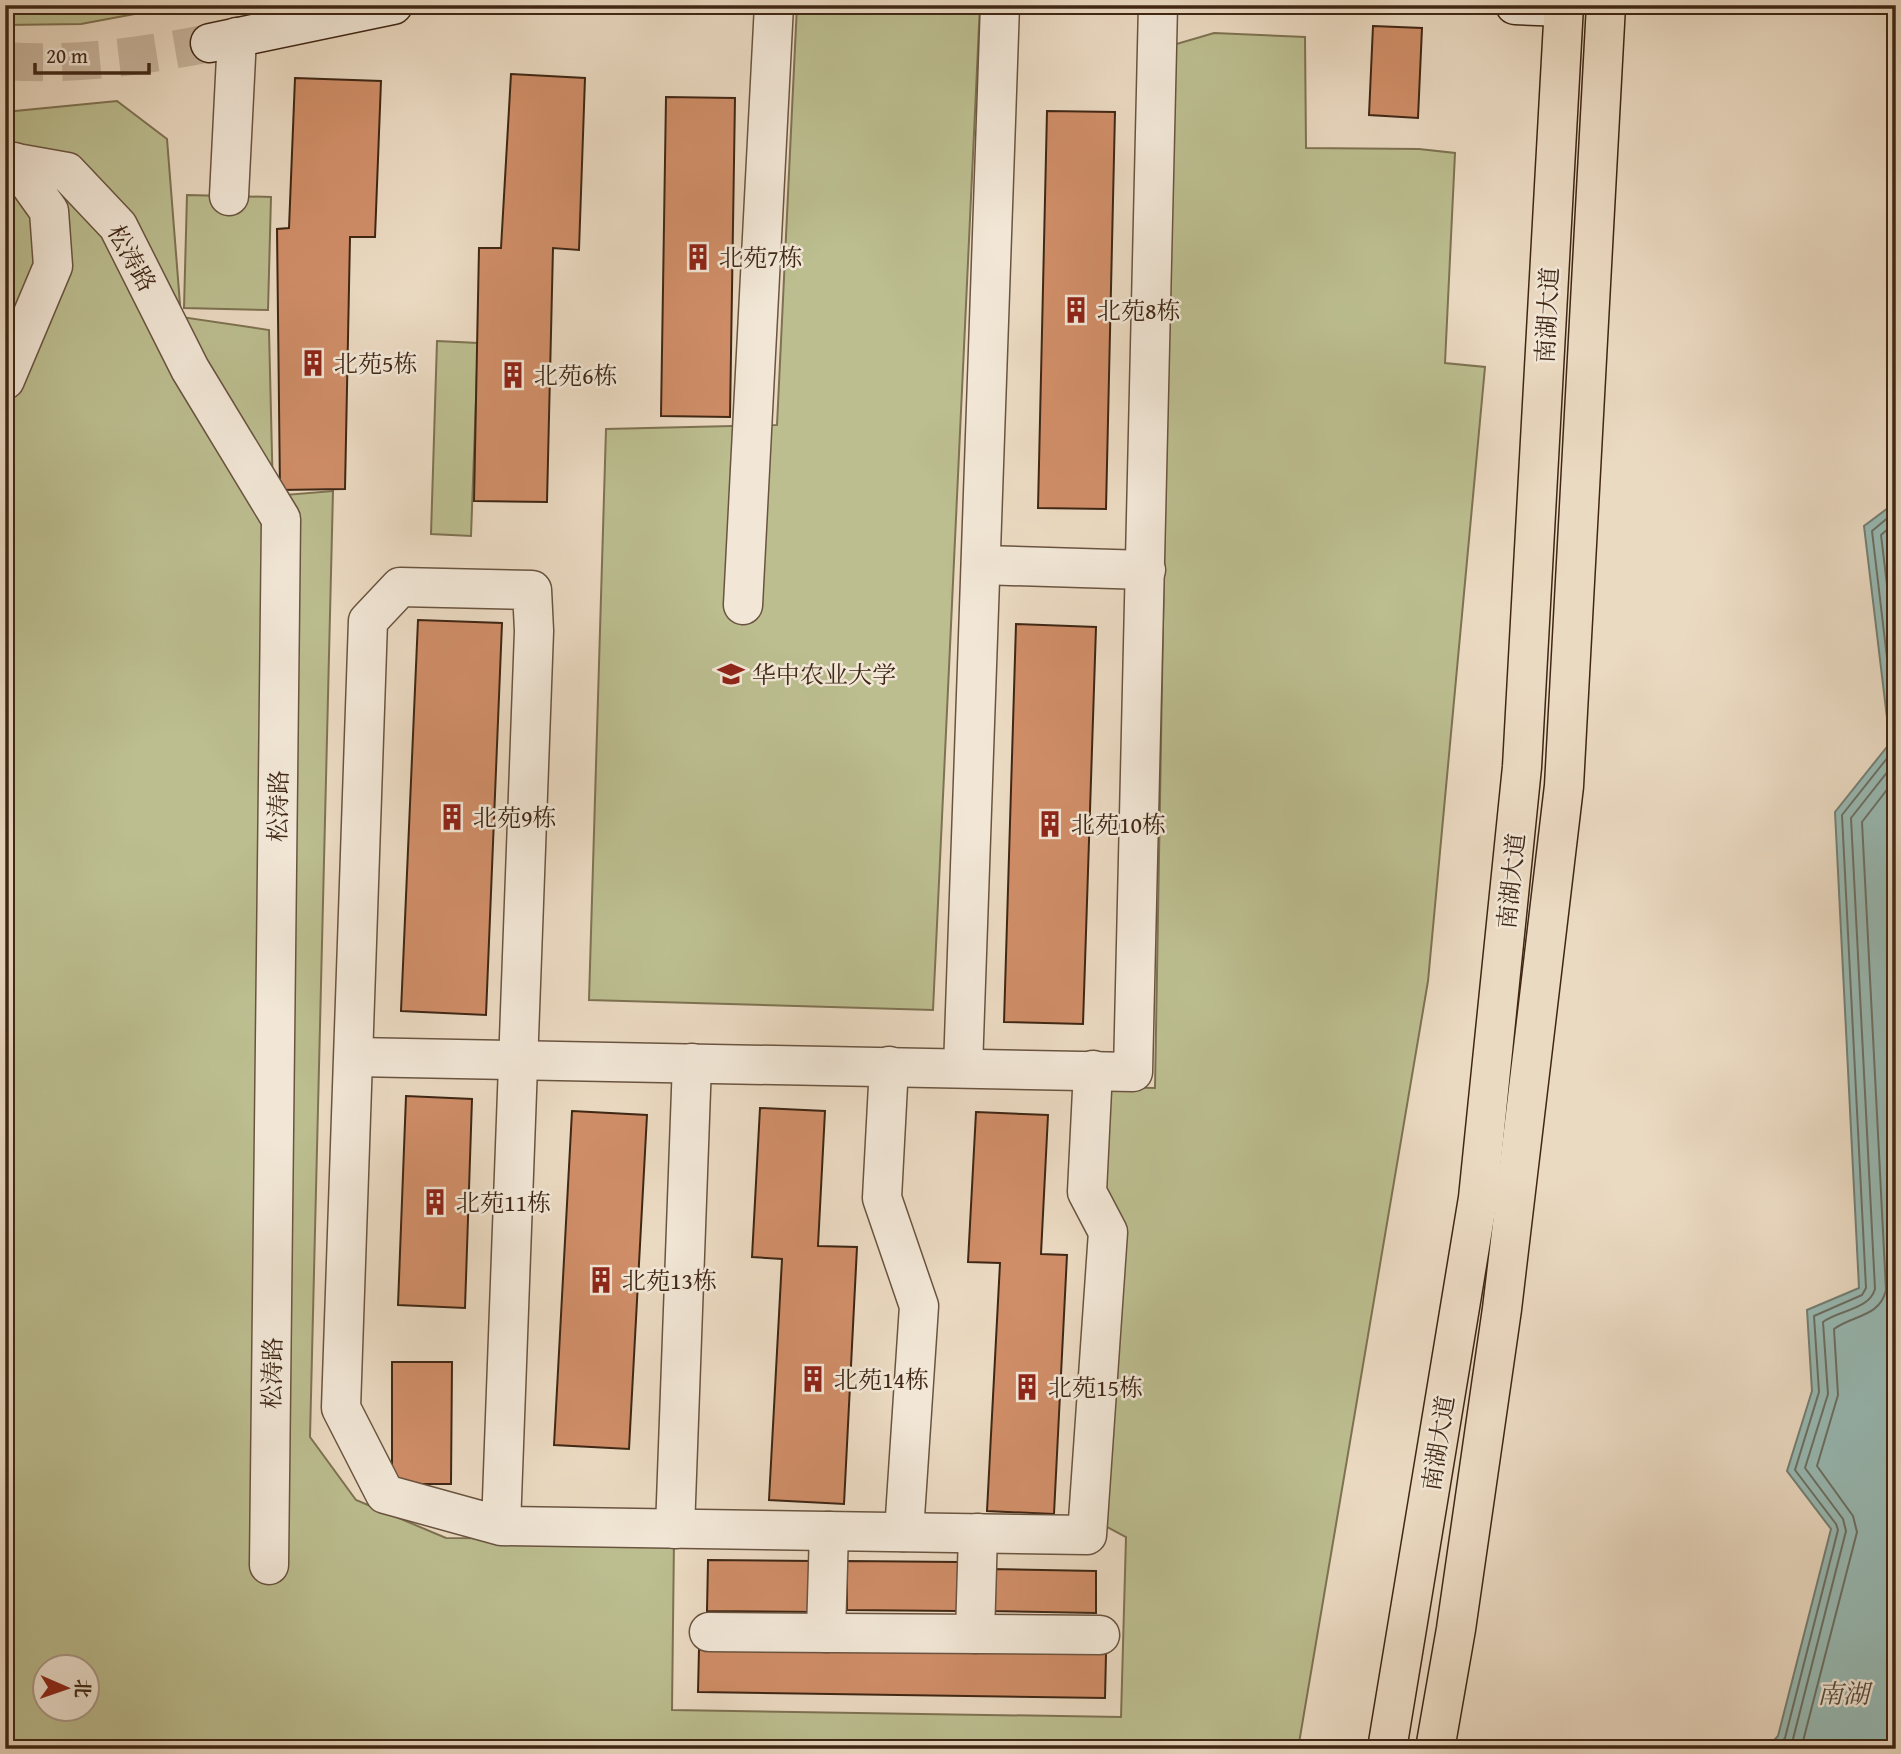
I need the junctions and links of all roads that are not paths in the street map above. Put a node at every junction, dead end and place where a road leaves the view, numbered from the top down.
1 (393, 5) edge
2 (774, 5) edge
3 (1000, 5) edge
4 (1158, 5) edge
5 (1515, 5) edge
6 (1606, 5) edge
7 (1564, 6) edge
8 (10, 162) edge
9 (229, 196) dead end
10 (5, 380) edge
11 (981, 565) junction
12 (1146, 570) junction
13 (743, 605) dead end
14 (354, 1057) junction
15 (518, 1060) junction
16 (692, 1063) junction
17 (889, 1066) junction
18 (963, 1068) junction
19 (1093, 1070) junction
20 (501, 1526) junction
21 (675, 1529) junction
22 (829, 1531) junction
23 (904, 1532) junction
24 (978, 1533) junction
25 (269, 1565) dead end
26 (709, 1632) dead end
27 (826, 1633) junction
28 (975, 1634) junction
29 (1100, 1635) dead end
30 (1387, 1749) edge
31 (1435, 1749) edge

1 - 9 street
2 - 13 street
3 - 11 street
4 - 12 street
5 - 7 street
6 - 31 main road, 南湖大道
7 - 30 main road, 南湖大道
8 - 10 street
8 - 25 street, 松涛路
11 - 12 street
11 - 18 street
12 - 19 street
14 - 15 street
14 - 15 street
14 - 20 street
15 - 16 street
15 - 20 street
16 - 17 street
16 - 21 street
17 - 18 street
17 - 23 street
18 - 19 street
19 - 24 street
20 - 21 street
21 - 22 street
22 - 23 street
22 - 27 street
23 - 24 street
24 - 28 street
26 - 27 street
27 - 28 street
28 - 29 street

